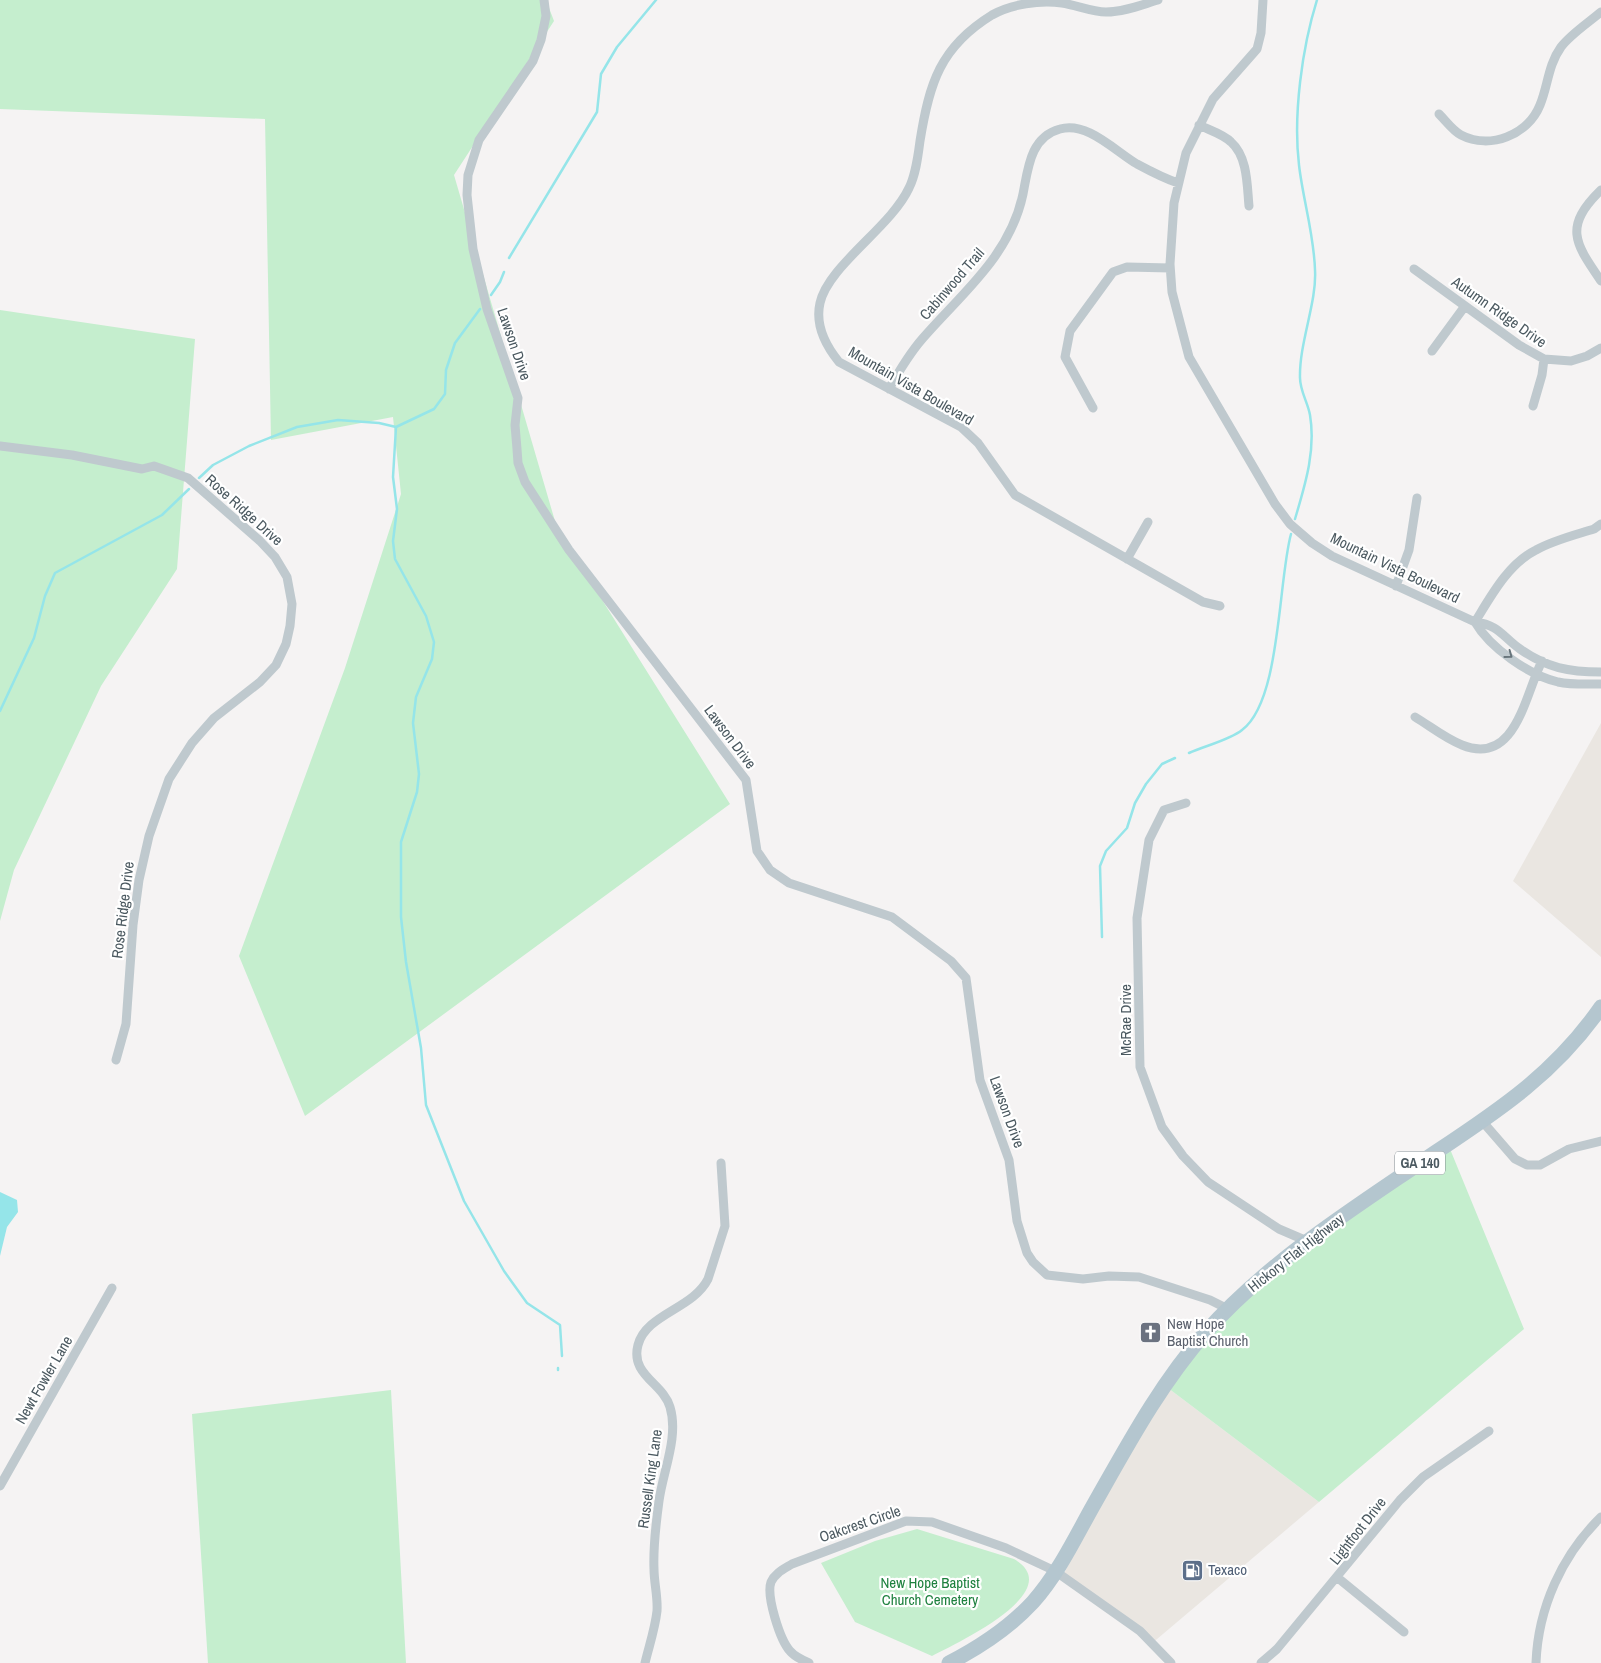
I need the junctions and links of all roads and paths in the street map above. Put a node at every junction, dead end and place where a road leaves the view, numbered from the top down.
1 (544, 0) edge
2 (1158, 0) edge
3 (1263, 0) edge
4 (1601, 12) edge
5 (1439, 114) dead end
6 (1199, 126) junction
7 (1178, 183) junction
8 (1601, 190) edge
9 (1250, 206) dead end
10 (1170, 268) junction
11 (1414, 269) dead end
12 (1601, 281) edge
13 (1465, 306) junction
14 (1601, 348) edge
15 (1432, 350) dead end
16 (1544, 359) junction
17 (889, 389) junction
18 (1533, 406) dead end
19 (1093, 408) dead end
20 (0, 446) edge
21 (1416, 498) dead end
22 (1148, 522) dead end
23 (1601, 524) edge
24 (1127, 559) junction
25 (1396, 586) junction
26 (1220, 606) dead end
27 (1475, 622) junction
28 (1542, 662) junction
29 (1601, 672) edge
30 (1536, 673) junction
31 (1601, 684) edge
32 (1416, 717) dead end
33 (1186, 803) dead end
34 (1601, 1007) edge
35 (116, 1060) dead end
36 (1482, 1121) junction
37 (1601, 1141) edge
38 (721, 1163) dead end
39 (1307, 1241) junction
40 (112, 1288) dead end
41 (1228, 1309) junction
42 (1489, 1431) dead end
43 (0, 1486) edge
44 (1601, 1517) edge
45 (1055, 1571) junction
46 (1338, 1578) junction
47 (1404, 1632) dead end
48 (645, 1663) edge
49 (809, 1663) edge
50 (949, 1663) edge
51 (1171, 1663) edge
52 (1261, 1663) edge
53 (1536, 1663) edge

1 - 41 street, Lawson Drive
2 - 17 street, Mountain Vista Boulevard
3 - 6 street, Mountain Vista Boulevard
4 - 5 street
6 - 7 street, Mountain Vista Boulevard
6 - 9 street
7 - 10 street, Mountain Vista Boulevard
7 - 17 street, Cabinwood Trail
8 - 12 street
10 - 19 street
10 - 25 street, Mountain Vista Boulevard
11 - 13 street, Autumn Ridge Drive
13 - 15 street
13 - 16 street, Autumn Ridge Drive
14 - 16 street, Autumn Ridge Drive
16 - 18 street
17 - 24 street, Mountain Vista Boulevard
20 - 35 street, Rose Ridge Drive
21 - 25 street
22 - 24 street
23 - 27 street
24 - 26 street, Mountain Vista Boulevard
25 - 27 street, Mountain Vista Boulevard
27 - 28 street, Mountain Vista Boulevard
27 -> 30 street, Mountain Vista Boulevard
28 - 29 street, Mountain Vista Boulevard
28 - 30 street
30 - 31 street, Mountain Vista Boulevard
30 - 32 street
33 - 39 street, McRae Drive
34 - 36 main road, Hickory Flat Highway / GA 140
36 - 37 street
36 - 39 main road, Hickory Flat Highway / GA 140
38 - 48 street, Russell King Lane
39 - 41 main road, Hickory Flat Highway / GA 140
40 - 43 street, Newt Fowler Lane
41 - 45 main road, Hickory Flat Highway / GA 140
42 - 46 street, Lightfoot Drive
44 - 53 street
45 - 49 street, Oakcrest Circle
45 - 50 main road, Hickory Flat Highway / GA 140
45 - 51 street
46 - 47 street
46 - 52 street, Lightfoot Drive

